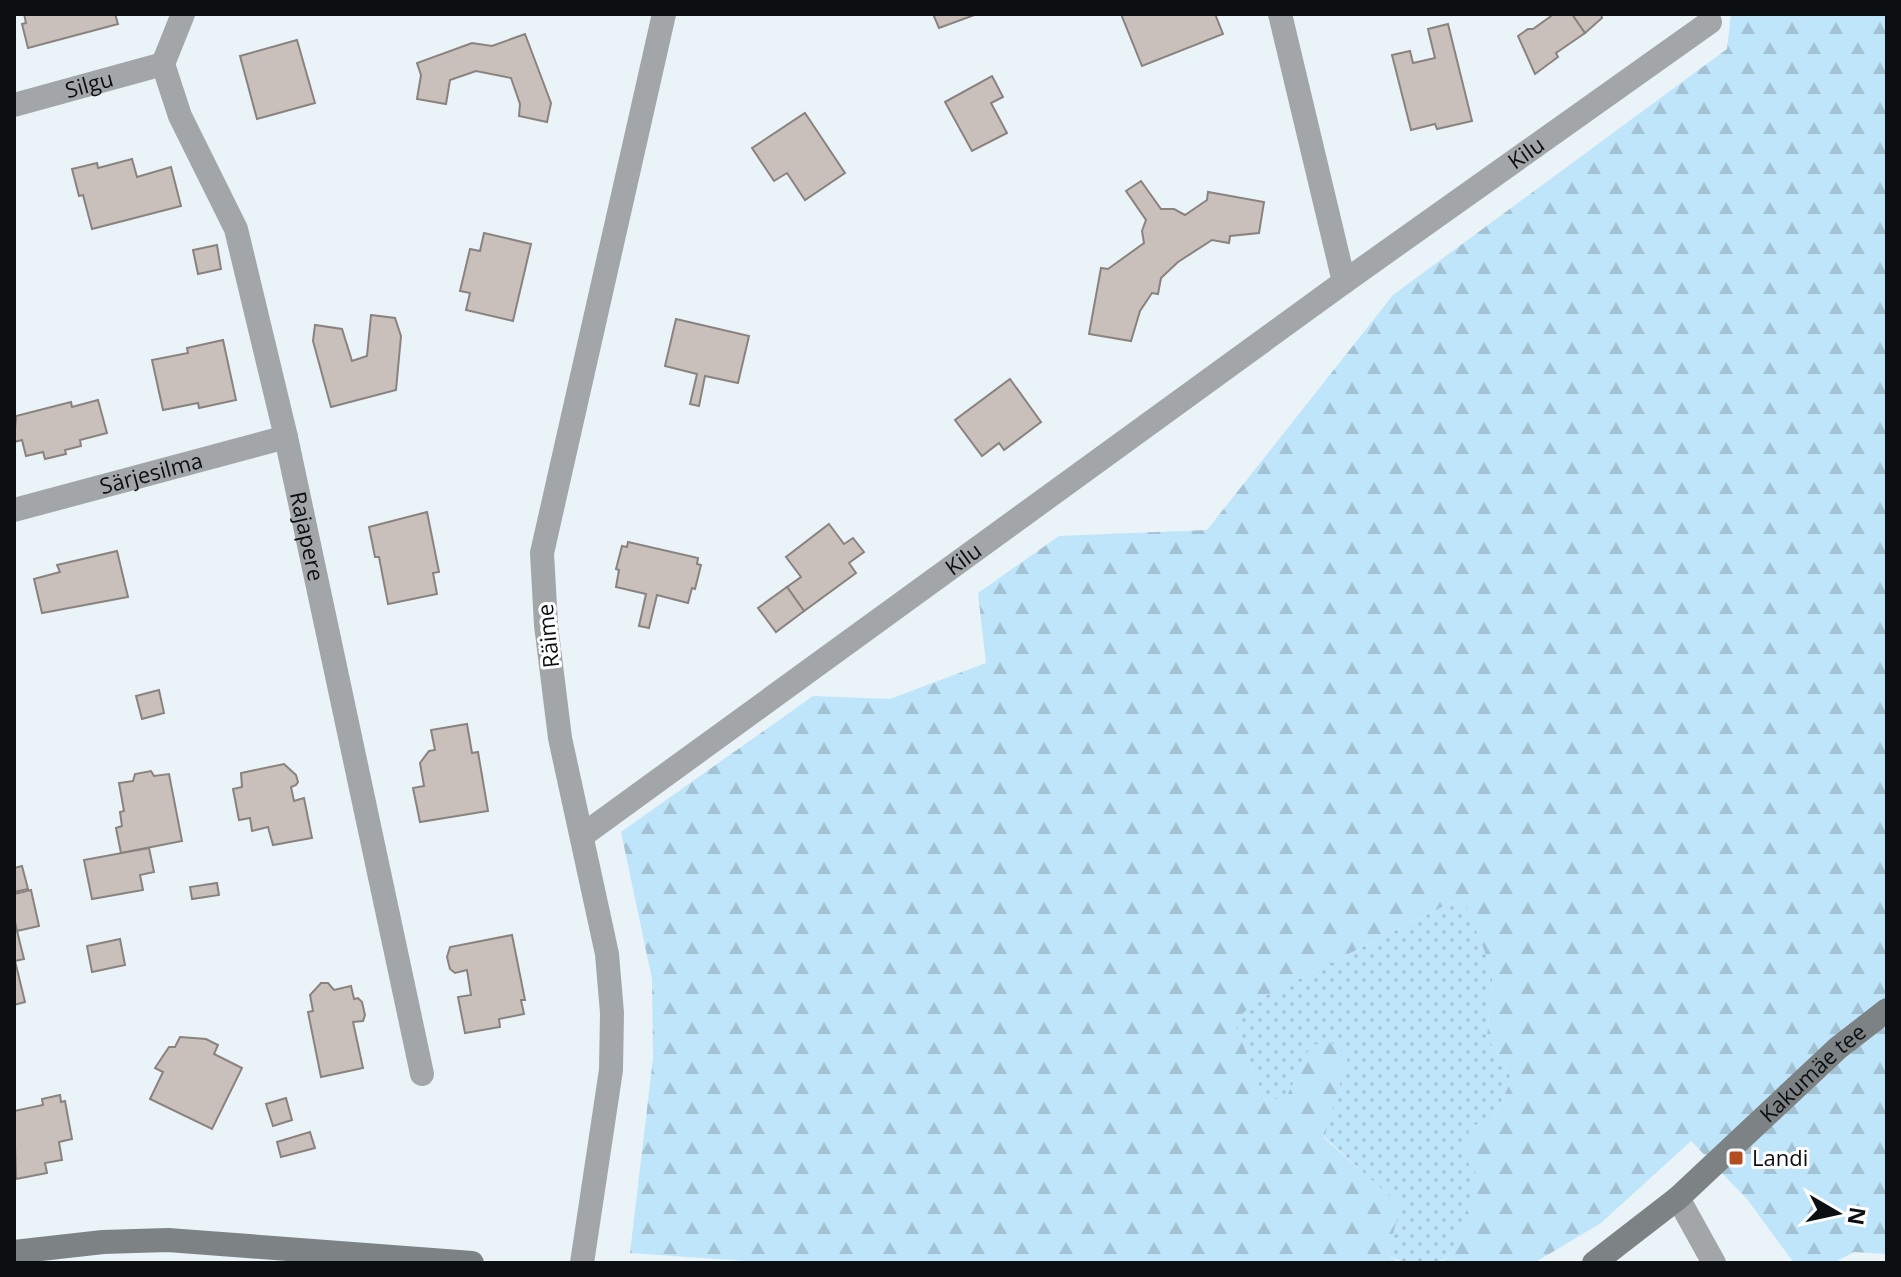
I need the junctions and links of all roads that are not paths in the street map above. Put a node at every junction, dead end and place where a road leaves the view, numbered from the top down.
1 (183, 14) edge
2 (664, 14) edge
3 (1280, 14) edge
4 (1710, 22) dead end
5 (163, 64) junction
6 (14, 105) edge
7 (1344, 282) junction
8 (286, 437) junction
9 (14, 510) edge
10 (583, 835) junction
11 (1887, 1010) edge
12 (422, 1074) dead end
13 (1678, 1198) junction
14 (14, 1252) edge
15 (472, 1263) edge
16 (582, 1263) edge
17 (1594, 1263) edge
18 (1714, 1263) edge

1 - 5 street
2 - 10 street, Räime
3 - 7 street
4 - 7 street, Kilu
5 - 6 street, Silgu
5 - 8 street, Rajapere
7 - 10 street, Kilu
8 - 9 street, Särjesilma
8 - 12 street, Rajapere
10 - 16 street, Räime
11 - 13 street, Kakumäe tee
13 - 17 street, Kakumäe tee
13 - 18 street
14 - 15 street

